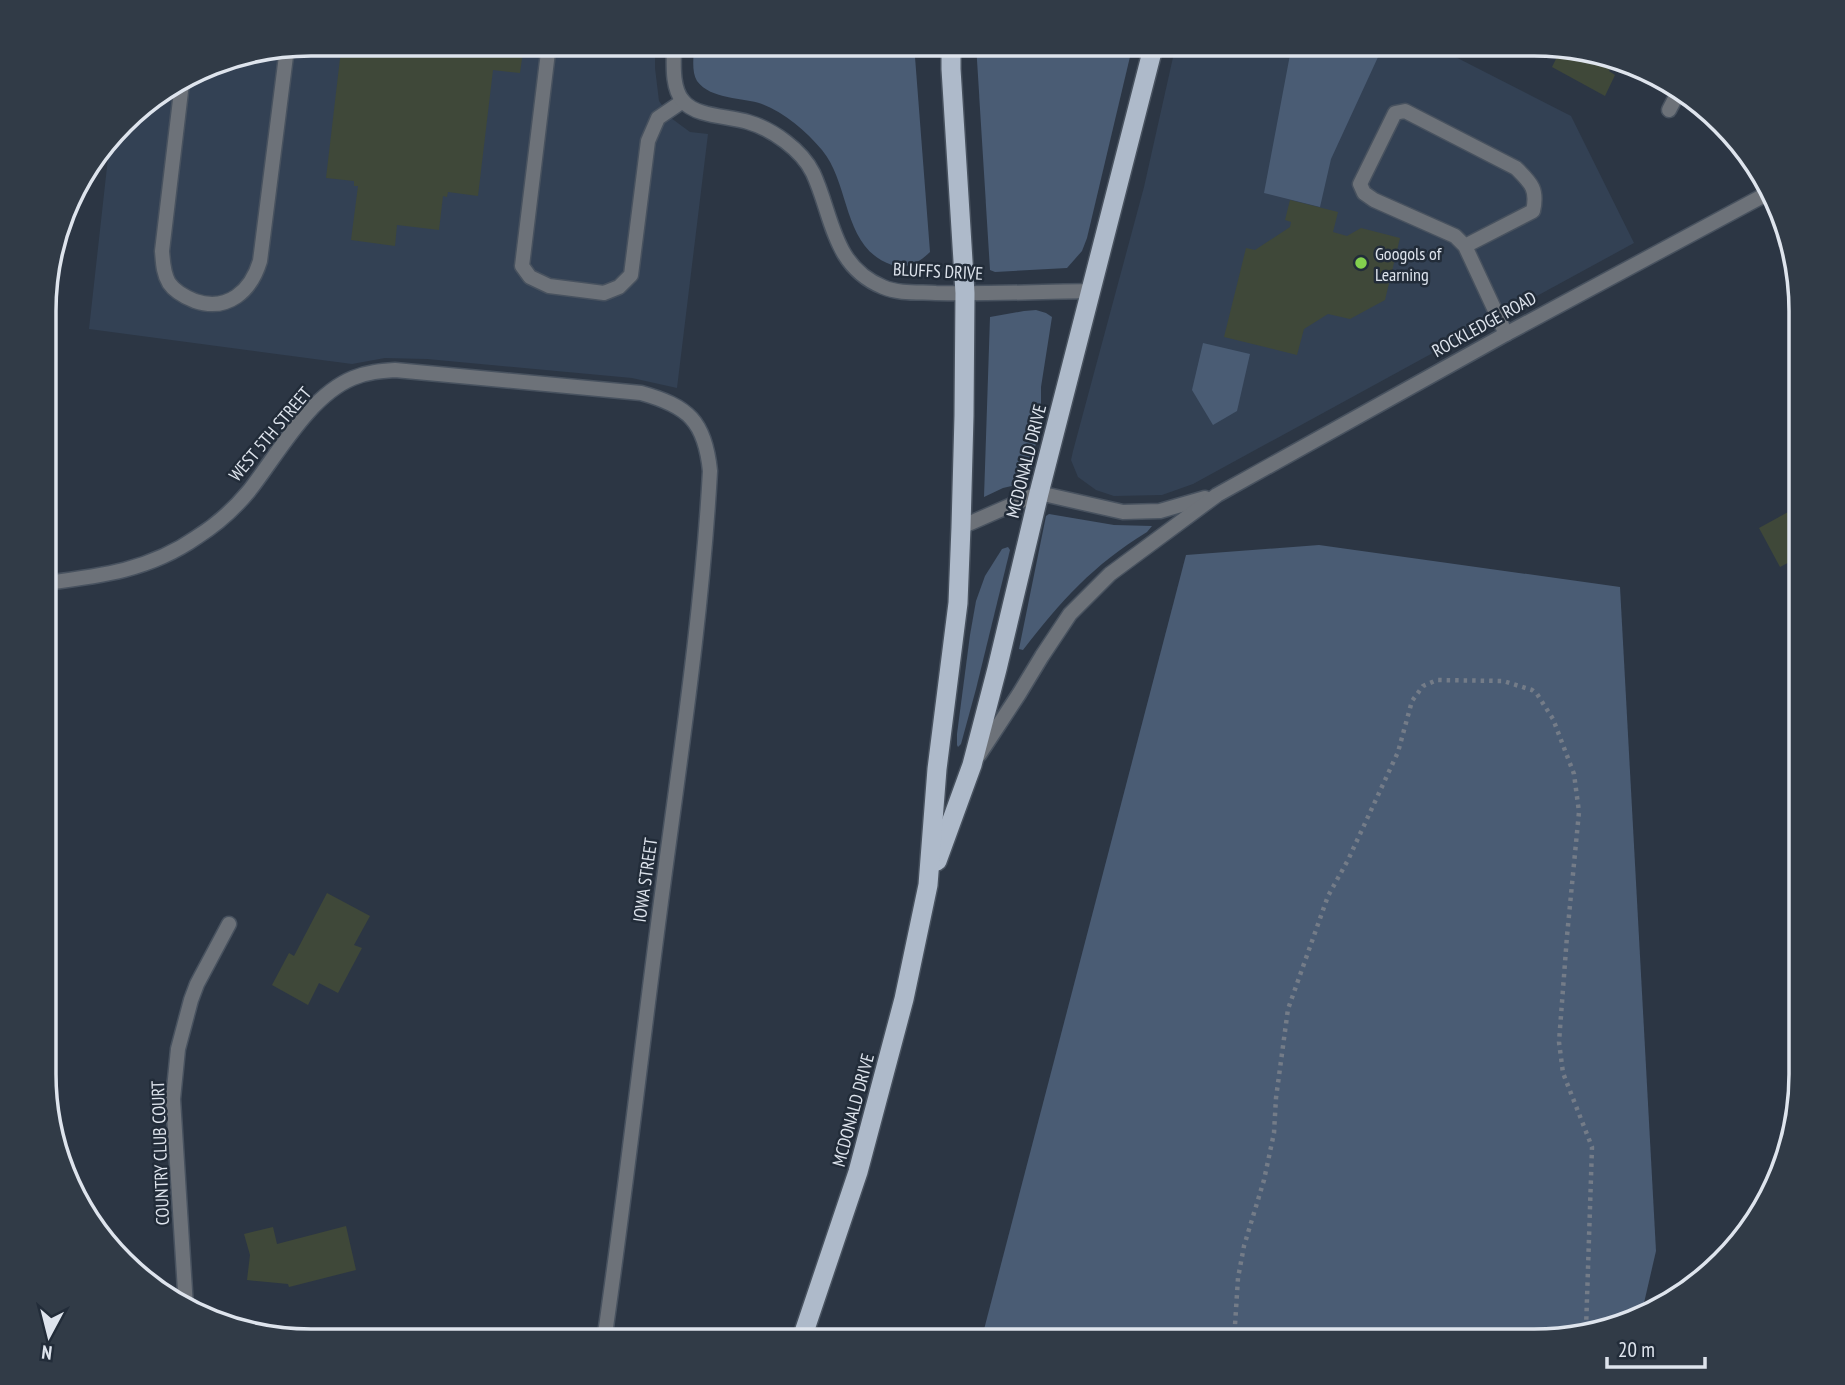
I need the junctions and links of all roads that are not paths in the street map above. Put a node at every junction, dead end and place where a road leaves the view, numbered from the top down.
1 (548, 56) edge
2 (674, 56) edge
3 (948, 56) edge
4 (951, 56) edge
5 (1151, 56) edge
6 (286, 57) edge
7 (951, 69) junction
8 (181, 91) edge
9 (1675, 98) edge
10 (683, 101) junction
11 (1669, 110) dead end
12 (1762, 196) edge
13 (1465, 246) junction
14 (1090, 291) junction
15 (965, 293) junction
16 (1506, 334) junction
17 (697, 425) joint
18 (1039, 493) junction
19 (1217, 495) junction
20 (961, 527) junction
21 (56, 582) edge
22 (972, 765) junction
23 (928, 885) junction
24 (229, 924) dead end
25 (185, 1296) edge
26 (606, 1329) edge
27 (805, 1329) edge

1 - 10 street
2 - 10 street
3 - 7 highway
4 - 7 highway, MCDONALD DRIVE
5 - 14 highway, MCDONALD DRIVE
6 - 8 street
7 - 15 highway, MCDONALD DRIVE
9 - 11 street
10 - 15 street, BLUFFS DRIVE
12 - 16 street, ROCKLEDGE ROAD
13 - 13 street
13 - 16 street
14 - 15 street, BLUFFS DRIVE
14 - 18 highway, MCDONALD DRIVE
15 - 20 highway, MCDONALD DRIVE
16 - 19 street, ROCKLEDGE ROAD
17 - 21 street, WEST 5TH STREET
17 - 26 street, IOWA STREET
18 - 19 street
18 - 20 street
18 - 22 highway, MCDONALD DRIVE
19 - 22 street
20 - 23 highway, MCDONALD DRIVE
22 - 23 highway, MCDONALD DRIVE
23 - 27 highway, MCDONALD DRIVE
24 - 25 street, COUNTRY CLUB COURT

